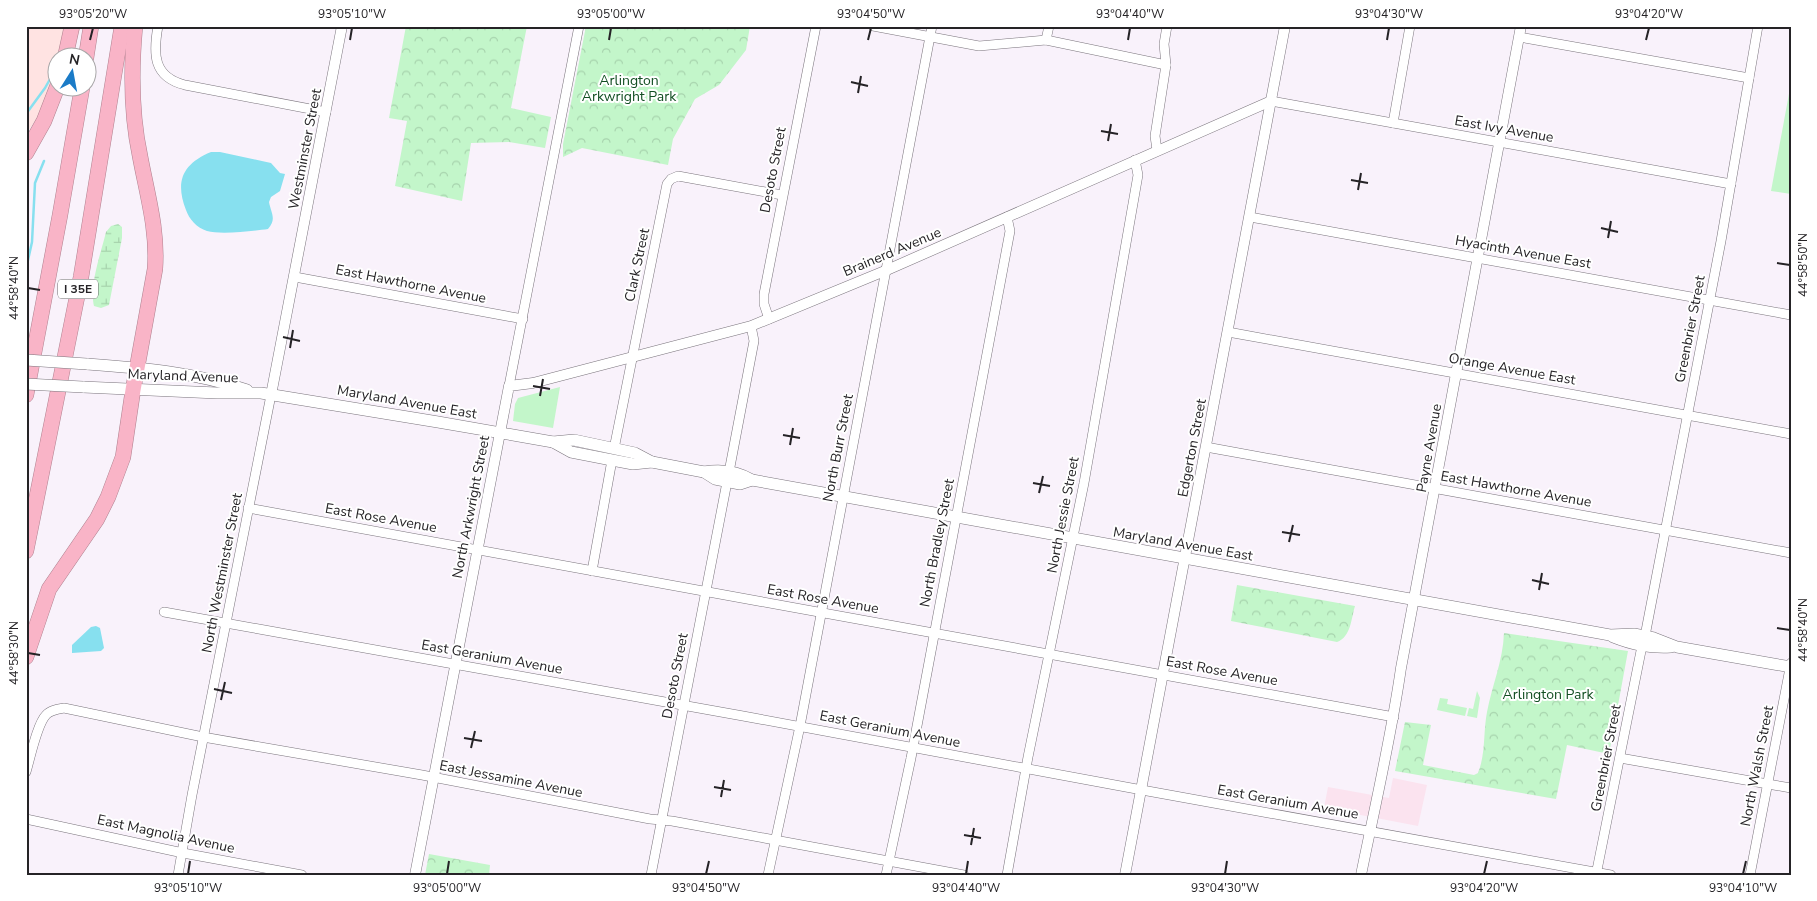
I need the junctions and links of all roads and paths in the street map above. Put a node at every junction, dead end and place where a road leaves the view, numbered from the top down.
1 (72, 26) edge
2 (91, 26) edge
3 (122, 26) edge
4 (135, 26) edge
5 (158, 26) edge
6 (342, 26) edge
7 (579, 26) edge
8 (816, 26) edge
9 (873, 26) edge
10 (932, 26) edge
11 (1048, 26) edge
12 (1167, 26) edge
13 (1285, 26) edge
14 (1410, 26) edge
15 (1521, 26) edge
16 (1758, 26) edge
17 (930, 37) junction
18 (1519, 37) junction
19 (1046, 40) junction
20 (67, 48) edge
21 (88, 48) edge
22 (1166, 65) junction
23 (1749, 78) junction
24 (53, 98) edge
25 (80, 98) edge
26 (1271, 101) junction
27 (326, 112) junction
28 (1393, 123) junction
29 (1499, 142) junction
30 (1157, 150) junction
31 (26, 153) edge
32 (1135, 160) junction
33 (1731, 184) junction
34 (782, 195) junction
35 (1006, 217) junction
36 (1250, 217) junction
37 (1478, 259) junction
38 (887, 270) junction
39 (295, 277) junction
40 (1710, 300) junction
41 (1791, 315) edge
42 (523, 319) junction
43 (769, 319) junction
44 (751, 326) junction
45 (1228, 332) junction
46 (631, 358) junction
47 (26, 360) edge
48 (137, 367) junction
49 (1457, 374) junction
50 (26, 384) edge
51 (509, 386) junction
52 (133, 390) junction
53 (256, 393) junction
54 (26, 395) edge
55 (271, 395) junction
56 (1686, 414) junction
57 (500, 433) junction
58 (1791, 434) edge
59 (1206, 447) junction
60 (613, 455) junction
61 (728, 477) junction
62 (1436, 489) junction
63 (843, 496) junction
64 (248, 508) junction
65 (956, 517) junction
66 (1664, 530) junction
67 (1073, 539) junction
68 (477, 549) junction
69 (26, 551) edge
70 (1791, 553) edge
71 (1185, 560) junction
72 (592, 571) junction
73 (706, 592) junction
74 (1414, 601) junction
75 (164, 612) dead end
76 (820, 612) junction
77 (226, 623) junction
78 (934, 633) junction
79 (1643, 641) junction
80 (1049, 654) junction
81 (26, 657) edge
82 (455, 664) junction
83 (1790, 666) edge
84 (1163, 675) junction
85 (683, 706) junction
86 (1394, 717) junction
87 (800, 726) junction
88 (204, 737) junction
89 (913, 747) junction
90 (1620, 758) junction
91 (1026, 768) junction
92 (26, 772) edge
93 (433, 778) junction
94 (1768, 784) junction
95 (1791, 788) edge
96 (1142, 790) junction
97 (26, 819) edge
98 (662, 820) junction
99 (1370, 831) junction
100 (775, 841) junction
101 (182, 853) junction
102 (889, 862) junction
103 (1596, 874) edge
104 (178, 875) edge
105 (302, 875) edge
106 (415, 875) edge
107 (651, 875) edge
108 (768, 875) edge
109 (886, 875) edge
110 (964, 875) edge
111 (1007, 875) edge
112 (1125, 875) edge
113 (1362, 875) edge
114 (1611, 875) edge
115 (1750, 875) edge

1 - 20 highway
2 - 21 highway
3 - 69 highway, I 35E
4 - 48 highway
5 - 27 street
6 - 27 street, Westminster Street
7 - 42 street, North Arkwright Street
8 - 34 street, Desoto Street
9 - 17 street
10 - 17 street, North Burr Street
11 - 19 street
12 - 22 street
13 - 26 street, Edgerton Street
14 - 28 street
15 - 18 street, Payne Avenue
16 - 23 street, Greenbrier Street
17 - 19 street
17 - 38 street, North Burr Street
18 - 23 street
18 - 29 street, Payne Avenue
19 - 22 street
22 - 30 street
23 - 33 street, Greenbrier Street
24 - 31 highway
25 - 54 highway, I 35E
26 - 28 street, East Ivy Avenue
26 - 30 street, Brainerd Avenue
26 - 36 street, Edgerton Street
27 - 39 street, Westminster Street
28 - 29 street, East Ivy Avenue
29 - 33 street, East Ivy Avenue
29 - 37 street, Payne Avenue
30 - 32 street, Brainerd Avenue
32 - 35 street, Brainerd Avenue
32 - 67 street, North Jessie Street
33 - 40 street, Greenbrier Street
34 - 43 street, Desoto Street
34 - 46 street, Clark Street
35 - 38 street, Brainerd Avenue
35 - 65 street, North Bradley Street
36 - 37 street, Hyacinth Avenue East
36 - 45 street, Edgerton Street
37 - 40 street, Hyacinth Avenue East
37 - 49 street, Payne Avenue
38 - 43 street, Brainerd Avenue
38 - 63 street, North Burr Street
39 - 42 street, East Hawthorne Avenue
39 - 55 street, North Westminster Street
40 - 41 street, Hyacinth Avenue East
40 - 56 street, Greenbrier Street
42 - 51 street, North Arkwright Street
43 - 44 street, Brainerd Avenue
44 - 46 street, Brainerd Avenue
44 - 61 street, Desoto Street
45 - 49 street, Orange Avenue East
45 - 59 street, Edgerton Street
46 - 51 street, Brainerd Avenue
46 - 60 street, Clark Street
47 - 48 main road, Maryland Avenue, bridge
48 - 52 highway
48 - 53 main road, Maryland Avenue
49 - 56 street, Orange Avenue East
49 - 62 street, Payne Avenue
50 - 52 main road, Maryland Avenue, bridge
51 - 57 street, North Arkwright Street
52 - 53 main road, Maryland Avenue
52 - 81 highway
53 - 55 main road, Maryland Avenue East
55 - 57 main road, Maryland Avenue East
55 - 64 street, North Westminster Street
56 - 58 street, Orange Avenue East
56 - 66 street, Greenbrier Street
57 - 60 main road, Maryland Avenue East
57 - 68 street, North Arkwright Street
59 - 62 street, East Hawthorne Avenue
59 - 71 street, Edgerton Street
60 - 61 main road, Maryland Avenue East
60 - 72 street, Clark Street
61 - 63 main road, Maryland Avenue East
61 - 73 street, Desoto Street
62 - 66 street, East Hawthorne Avenue
62 - 74 street, Payne Avenue
63 - 65 main road, Maryland Avenue East
63 - 76 street, North Burr Street
64 - 68 street, East Rose Avenue
64 - 77 street, North Westminster Street
65 - 67 main road, Maryland Avenue East
65 - 78 street, North Bradley Street
66 - 70 street, East Hawthorne Avenue
66 - 79 street, Greenbrier Street
67 - 71 main road, Maryland Avenue East
67 - 80 street, North Jessie Street
68 - 72 street, East Rose Avenue
68 - 82 street, North Arkwright Street
71 - 74 main road, Maryland Avenue East
71 - 84 street, Edgerton Street
72 - 73 street, East Rose Avenue
73 - 76 street, East Rose Avenue
73 - 85 street, Desoto Street
74 - 79 main road, Maryland Avenue East
74 - 86 street, Payne Avenue
75 - 77 street, East Geranium Avenue
76 - 78 street, East Rose Avenue
76 - 87 street, North Burr Street
77 - 82 street, East Geranium Avenue
77 - 88 street, North Westminster Street
78 - 80 street, East Rose Avenue
78 - 89 street, North Bradley Street
79 - 83 main road, Maryland Avenue East
79 - 90 street, Greenbrier Street
80 - 84 street, East Rose Avenue
80 - 91 street, North Jessie Street
82 - 85 street, East Geranium Avenue
82 - 93 street, North Arkwright Street
83 - 94 street, North Walsh Street
84 - 86 street, East Rose Avenue
84 - 96 street, Edgerton Street
85 - 87 street, East Geranium Avenue
85 - 98 street, Desoto Street
86 - 99 street, Payne Avenue
87 - 89 street, East Geranium Avenue
87 - 100 street, North Burr Street
88 - 92 street, East Jessamine Avenue
88 - 93 street, East Jessamine Avenue
88 - 101 street, North Westminster Street
89 - 91 street, East Geranium Avenue
89 - 102 street, North Bradley Street
90 - 94 street
90 - 103 street, Greenbrier Street
91 - 96 street, East Geranium Avenue
91 - 111 street, North Jessie Street
93 - 98 street, East Jessamine Avenue
93 - 106 street, North Arkwright Street
94 - 95 street
94 - 115 street, North Walsh Street
96 - 99 street, East Geranium Avenue
96 - 112 street, Edgerton Street
97 - 101 street, East Magnolia Avenue
98 - 100 street, East Jessamine Avenue
98 - 107 street, Desoto Street
99 - 103 street, East Geranium Avenue
99 - 113 street, Payne Avenue
100 - 102 street, East Jessamine Avenue
100 - 108 street, North Burr Street
101 - 104 street, North Westminster Street
101 - 105 street, East Magnolia Avenue
102 - 109 street, North Bradley Street
102 - 110 street, East Jessamine Avenue
103 - 114 street, East Geranium Avenue

